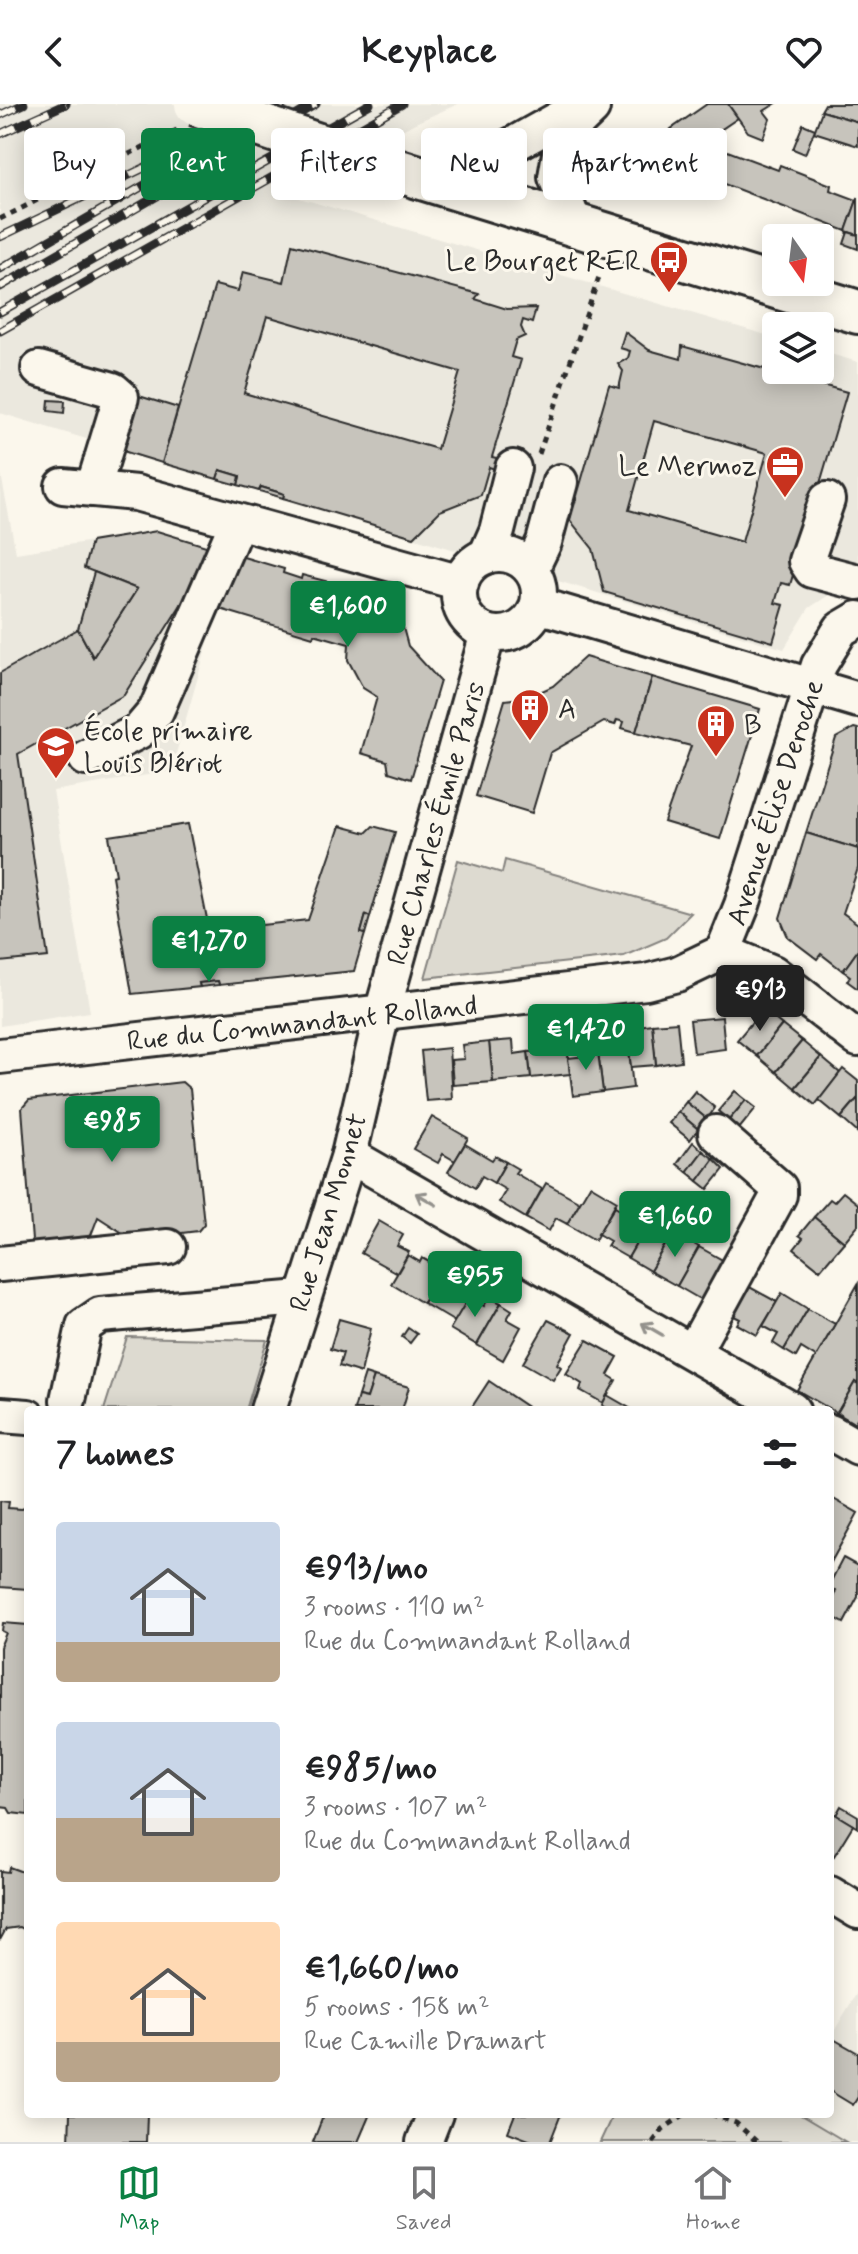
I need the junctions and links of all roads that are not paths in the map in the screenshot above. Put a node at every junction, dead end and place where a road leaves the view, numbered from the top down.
1 (586, 104) edge
2 (596, 104) edge
3 (190, 115) edge
4 (571, 128) edge
5 (527, 137) edge
6 (421, 178) edge
7 (543, 184) edge
8 (493, 200) edge
9 (506, 200) edge
10 (565, 200) edge
11 (506, 204) junction
12 (574, 223) junction
13 (858, 312) edge
14 (39, 369) dead end
15 (526, 460) road end
16 (560, 482) dead end
17 (827, 500) dead end
18 (237, 523) junction
19 (486, 556) junction
20 (531, 569) junction
21 (858, 582) edge
22 (461, 583) junction
23 (538, 605) junction
24 (858, 619) edge
25 (488, 633) junction
26 (812, 688) junction
27 (858, 700) edge
28 (86, 758) dead end
29 (723, 952) junction
30 (382, 1013) junction
31 (858, 1039) edge
32 (0, 1056) edge
33 (716, 1133) dead end
34 (349, 1155) junction
35 (168, 1247) dead end
36 (0, 1264) edge
37 (301, 1298) junction
38 (693, 1352) junction
39 (68, 1400) dead end
40 (269, 1406) edge
41 (785, 1406) edge
42 (834, 1434) edge
43 (858, 1448) edge
44 (834, 1896) edge
45 (858, 1911) edge
46 (433, 2118) edge
47 (424, 2142) edge

1 - 5 street
2 - 4 street
3 - 6 main road, bridge
7 - 11 street
8 - 11 main road
9 - 11 street
10 - 12 street
11 - 12 main road
12 - 13 main road
14 - 18 street
15 - 19 street
16 - 20 street
17 - 21 street
18 - 22 street
18 - 28 street
19 - 20 street
19 - 22 street
20 - 23 street
22 - 25 street
23 - 25 street
23 - 26 street
24 - 26 street, Avenue Élise Deroche
25 - 30 street, Rue Charles Émile Paris
26 - 27 street
26 - 29 street, Avenue Élise Deroche
29 - 30 street, Rue du Commandant Rolland
29 - 31 street
30 - 32 street, Rue du Commandant Rolland
30 - 34 street, Rue Jean Monnet
33 - 38 street
34 - 37 street, Rue Jean Monnet
38 -> 34 street
35 - 36 street
37 - 39 street
37 - 40 street, Rue Jean Monnet
38 - 41 street
42 - 43 street
44 - 45 street
46 - 47 street

